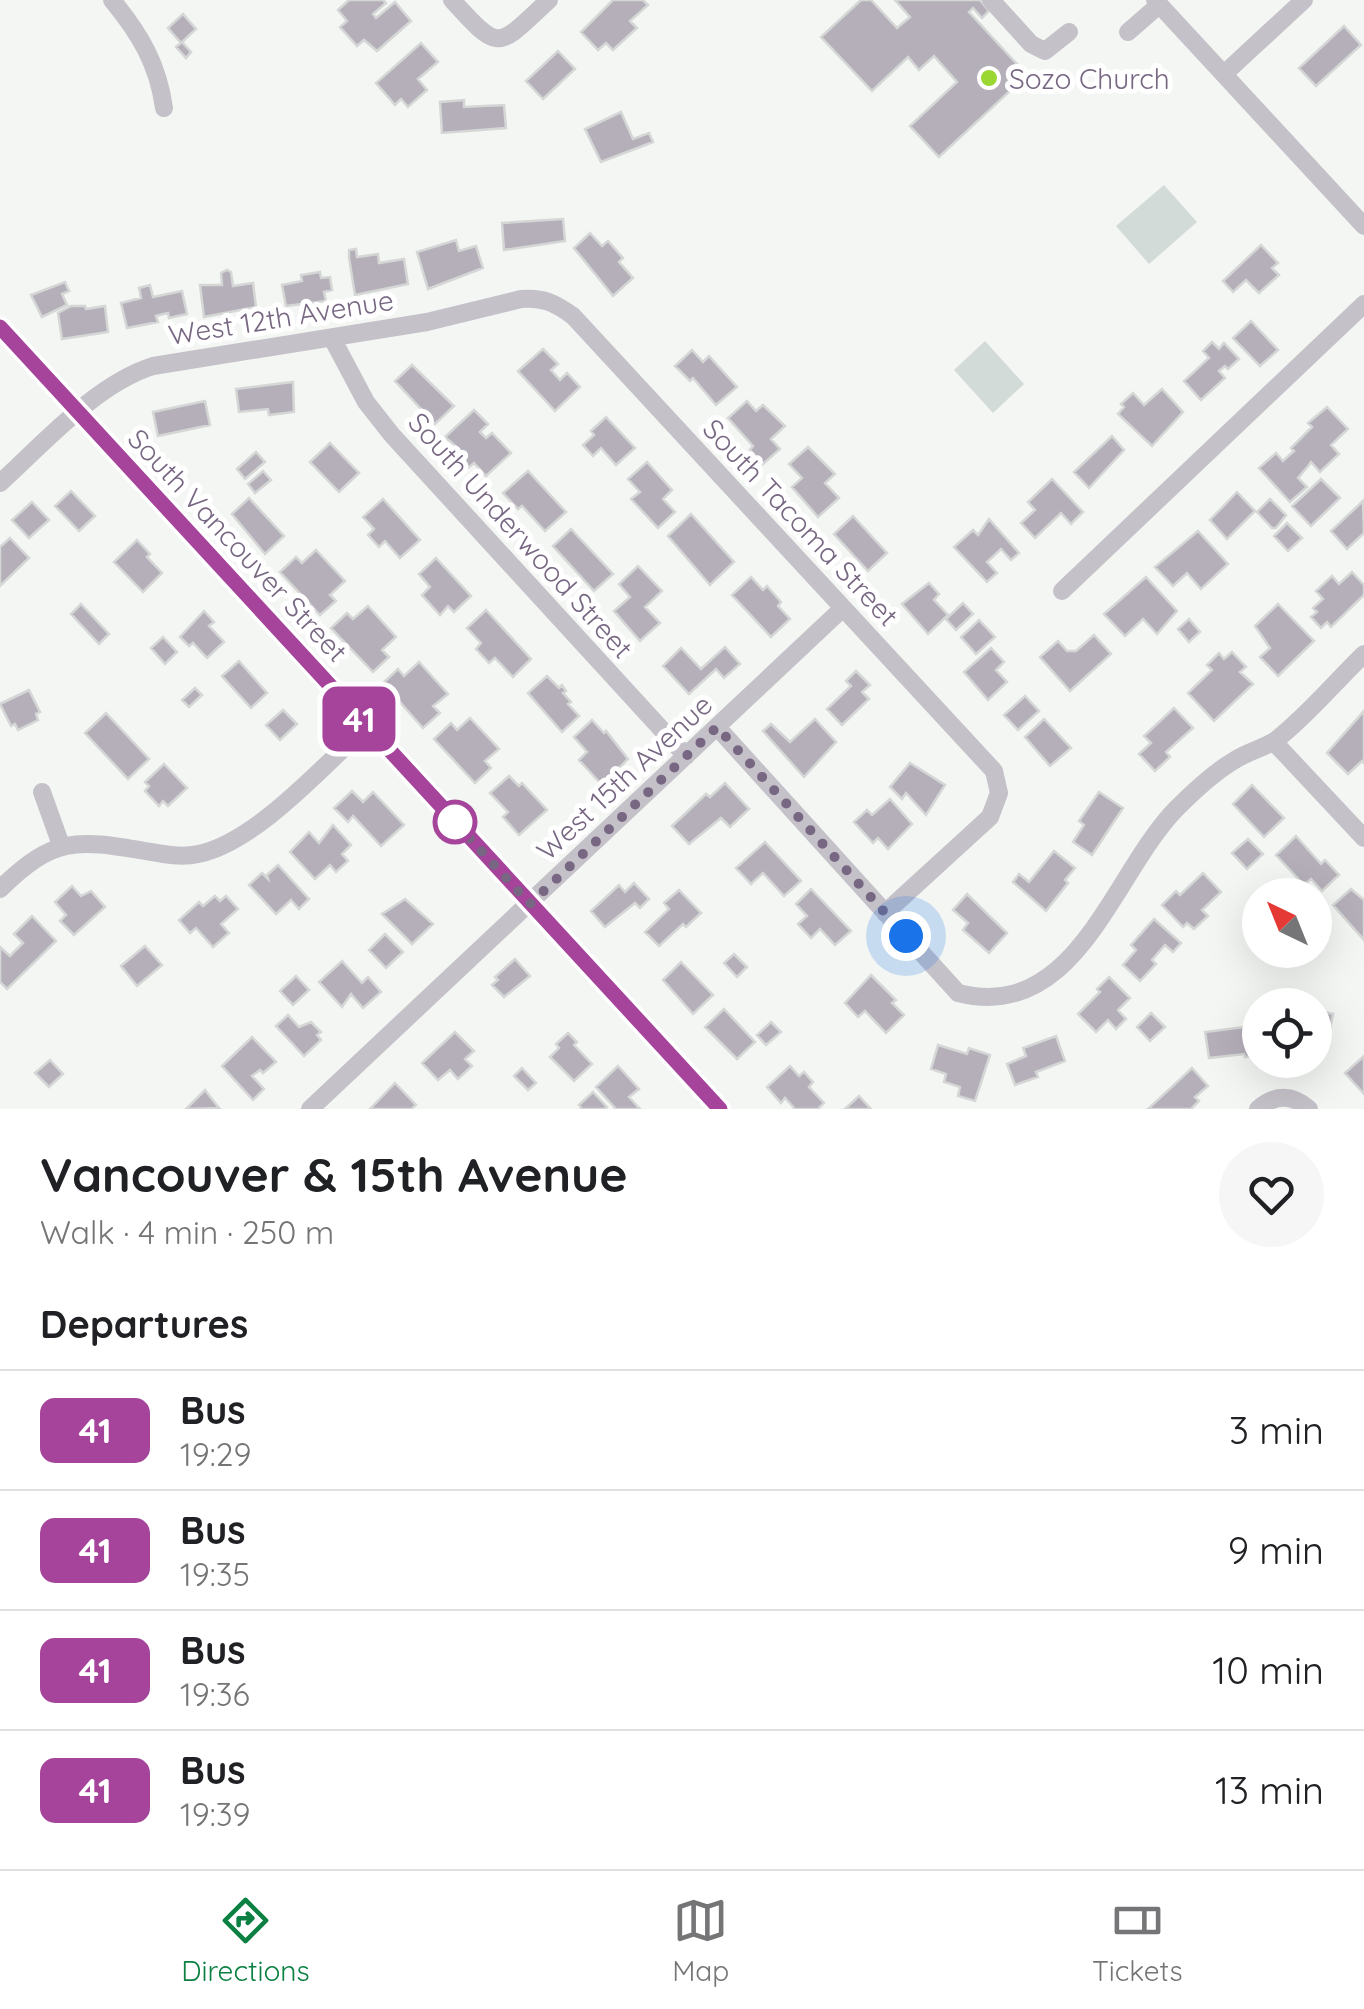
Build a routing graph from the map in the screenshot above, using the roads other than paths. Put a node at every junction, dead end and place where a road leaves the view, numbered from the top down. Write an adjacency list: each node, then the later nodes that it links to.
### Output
1 (112, 0): 10 (street)
2 (452, 0): 3 (street)
3 (549, 0)
4 (991, 0): 7 (street)
5 (1304, 0): 9 (street)
6 (1157, 2): 8 (street); 9 (street)
7 (1069, 32)
8 (1128, 32)
9 (1224, 74): 11 (street)
10 (164, 108)
11 (1364, 226)
12 (548, 300): 15 (street, West 12th Avenue); 19 (street, South Tacoma Street)
13 (1364, 304): 18 (street)
14 (0, 328): 16 (street, South Vancouver Street)
15 (332, 338): 16 (street, West 12th Avenue); 24 (street, South Underwood Street)
16 (78, 412): 17 (street, West 12th Avenue); 21 (street, South Vancouver Street)
17 (0, 483)
18 (1062, 591)
19 (843, 608): 22 (street, West 15th Avenue); 30 (street, South Tacoma Street)
20 (1364, 654): 23 (street)
21 (366, 726): 27 (street); 29 (street, South Vancouver Street)
22 (717, 727): 24 (street, West 15th Avenue); 30 (street)
23 (1274, 742): 26 (street); 30 (street)
24 (686, 756): 29 (street, West 15th Avenue)
25 (42, 792): 27 (street)
26 (1364, 838)
27 (62, 845): 28 (street)
28 (0, 889)
29 (530, 904): 31 (street, West 15th Avenue); 32 (street, South Vancouver Street)
30 (886, 913)
31 (310, 1109)
32 (720, 1109)
33 (1258, 1109): 34 (street)
34 (1309, 1109)

